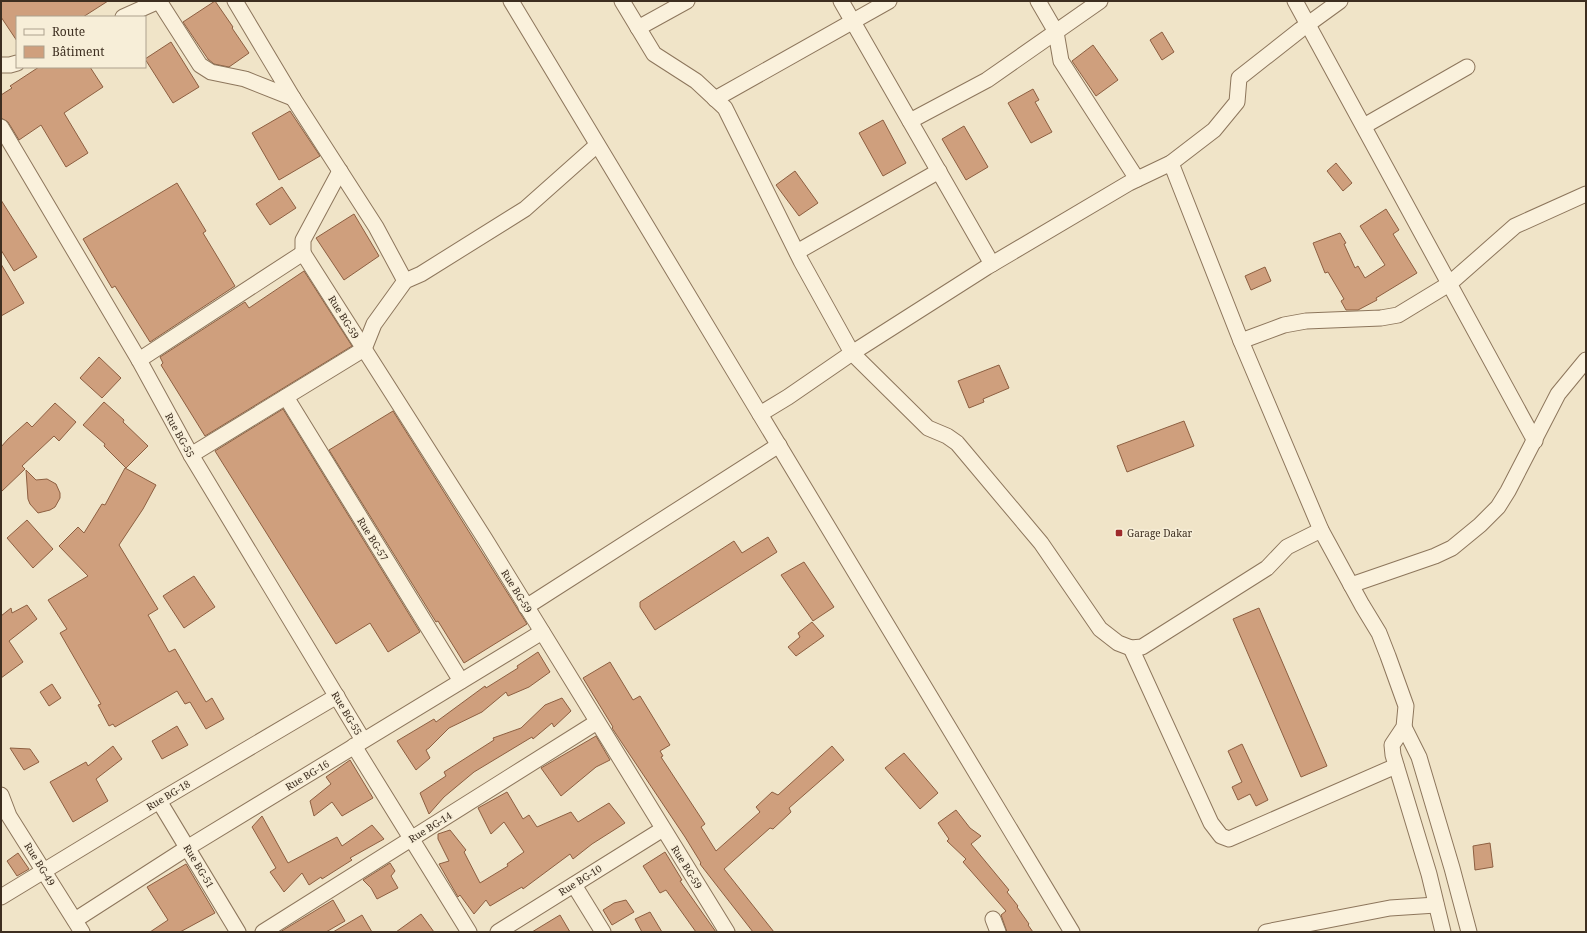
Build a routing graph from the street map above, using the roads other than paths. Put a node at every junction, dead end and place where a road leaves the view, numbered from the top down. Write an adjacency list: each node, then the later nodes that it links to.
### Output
1 (159, 1): 12 (street); 20 (street)
2 (235, 1): 20 (street)
3 (511, 1): 25 (street)
4 (622, 1): 15 (street)
5 (687, 1): 15 (street)
6 (842, 1): 13 (street)
7 (889, 1): 13 (street)
8 (1038, 1): 16 (street)
9 (1100, 1): 16 (street)
10 (1295, 1): 14 (street)
11 (1340, 1): 14 (street)
12 (125, 16)
13 (853, 22): 21 (street); 22 (street)
14 (1308, 24): 23 (street); 26 (street)
15 (638, 28): 21 (street)
16 (1056, 32): 22 (street); 29 (street)
17 (9, 64): 19 (street)
18 (1467, 67): 23 (street)
19 (1, 78)
20 (294, 98): 28 (street)
21 (715, 99): 31 (street)
22 (910, 121): 27 (street)
23 (1364, 126): 35 (street)
24 (1, 127): 39 (street, Rue BG-55)
25 (598, 145): 34 (street); 42 (street)
26 (1171, 163): 29 (street); 36 (street)
27 (939, 170): 31 (street); 33 (street)
28 (340, 171): 32 (street); 34 (street)
29 (1137, 179): 33 (street)
30 (1586, 194): 35 (street)
31 (798, 252): 38 (street)
32 (303, 253): 37 (street, Rue BG-59); 39 (street)
33 (992, 264): 38 (street)
34 (405, 281): 37 (street)
35 (1449, 284): 36 (street); 43 (street)
36 (1241, 341): 46 (street)
37 (364, 349): 41 (street); 48 (street, Rue BG-59)
38 (852, 353): 42 (street); 50 (street)
39 (139, 360): 45 (street, Rue BG-55)
40 (1586, 360): 43 (street)
41 (286, 397): 45 (street); 51 (street, Rue BG-57)
42 (760, 414): 44 (street)
43 (1535, 441): 47 (street)
44 (779, 445): 48 (street); 74 (street)
45 (191, 455): 52 (street, Rue BG-55)
46 (1321, 530): 47 (street); 50 (street)
47 (1351, 585): 54 (street)
48 (526, 607): 49 (street, Rue BG-59)
49 (542, 632): 51 (street, Rue BG-16); 53 (street, Rue BG-59)
50 (1131, 648): 56 (street)
51 (461, 681): 55 (street, Rue BG-16)
52 (337, 696): 55 (street, Rue BG-55); 58 (street, Rue BG-18)
53 (598, 722): 60 (street, Rue BG-59); 61 (street, Rue BG-14)
54 (1404, 727): 56 (street); 77 (street)
55 (359, 743): 61 (street, Rue BG-55); 62 (street, Rue BG-16)
56 (1396, 766): 66 (street)
57 (1, 795): 59 (street, Rue BG-49)
58 (159, 801): 62 (street, Rue BG-51); 63 (street, Rue BG-18)
59 (5, 818): 63 (street, Rue BG-49)
60 (663, 829): 64 (street, Rue BG-10); 73 (street, Rue BG-59)
61 (411, 839): 69 (street, Rue BG-14); 70 (street, Rue BG-55)
62 (187, 848): 67 (street, Rue BG-16); 68 (street, Rue BG-51)
63 (45, 871): 65 (street, Rue BG-18); 67 (street, Rue BG-49)
64 (574, 885): 71 (street, Rue BG-10); 72 (street)
65 (1, 897)
66 (1436, 905): 75 (street); 76 (street)
67 (78, 926)
68 (238, 932)
69 (262, 932)
70 (468, 932)
71 (498, 932)
72 (603, 932)
73 (727, 932)
74 (1072, 932)
75 (1266, 932)
76 (1443, 932)
77 (1469, 932)

